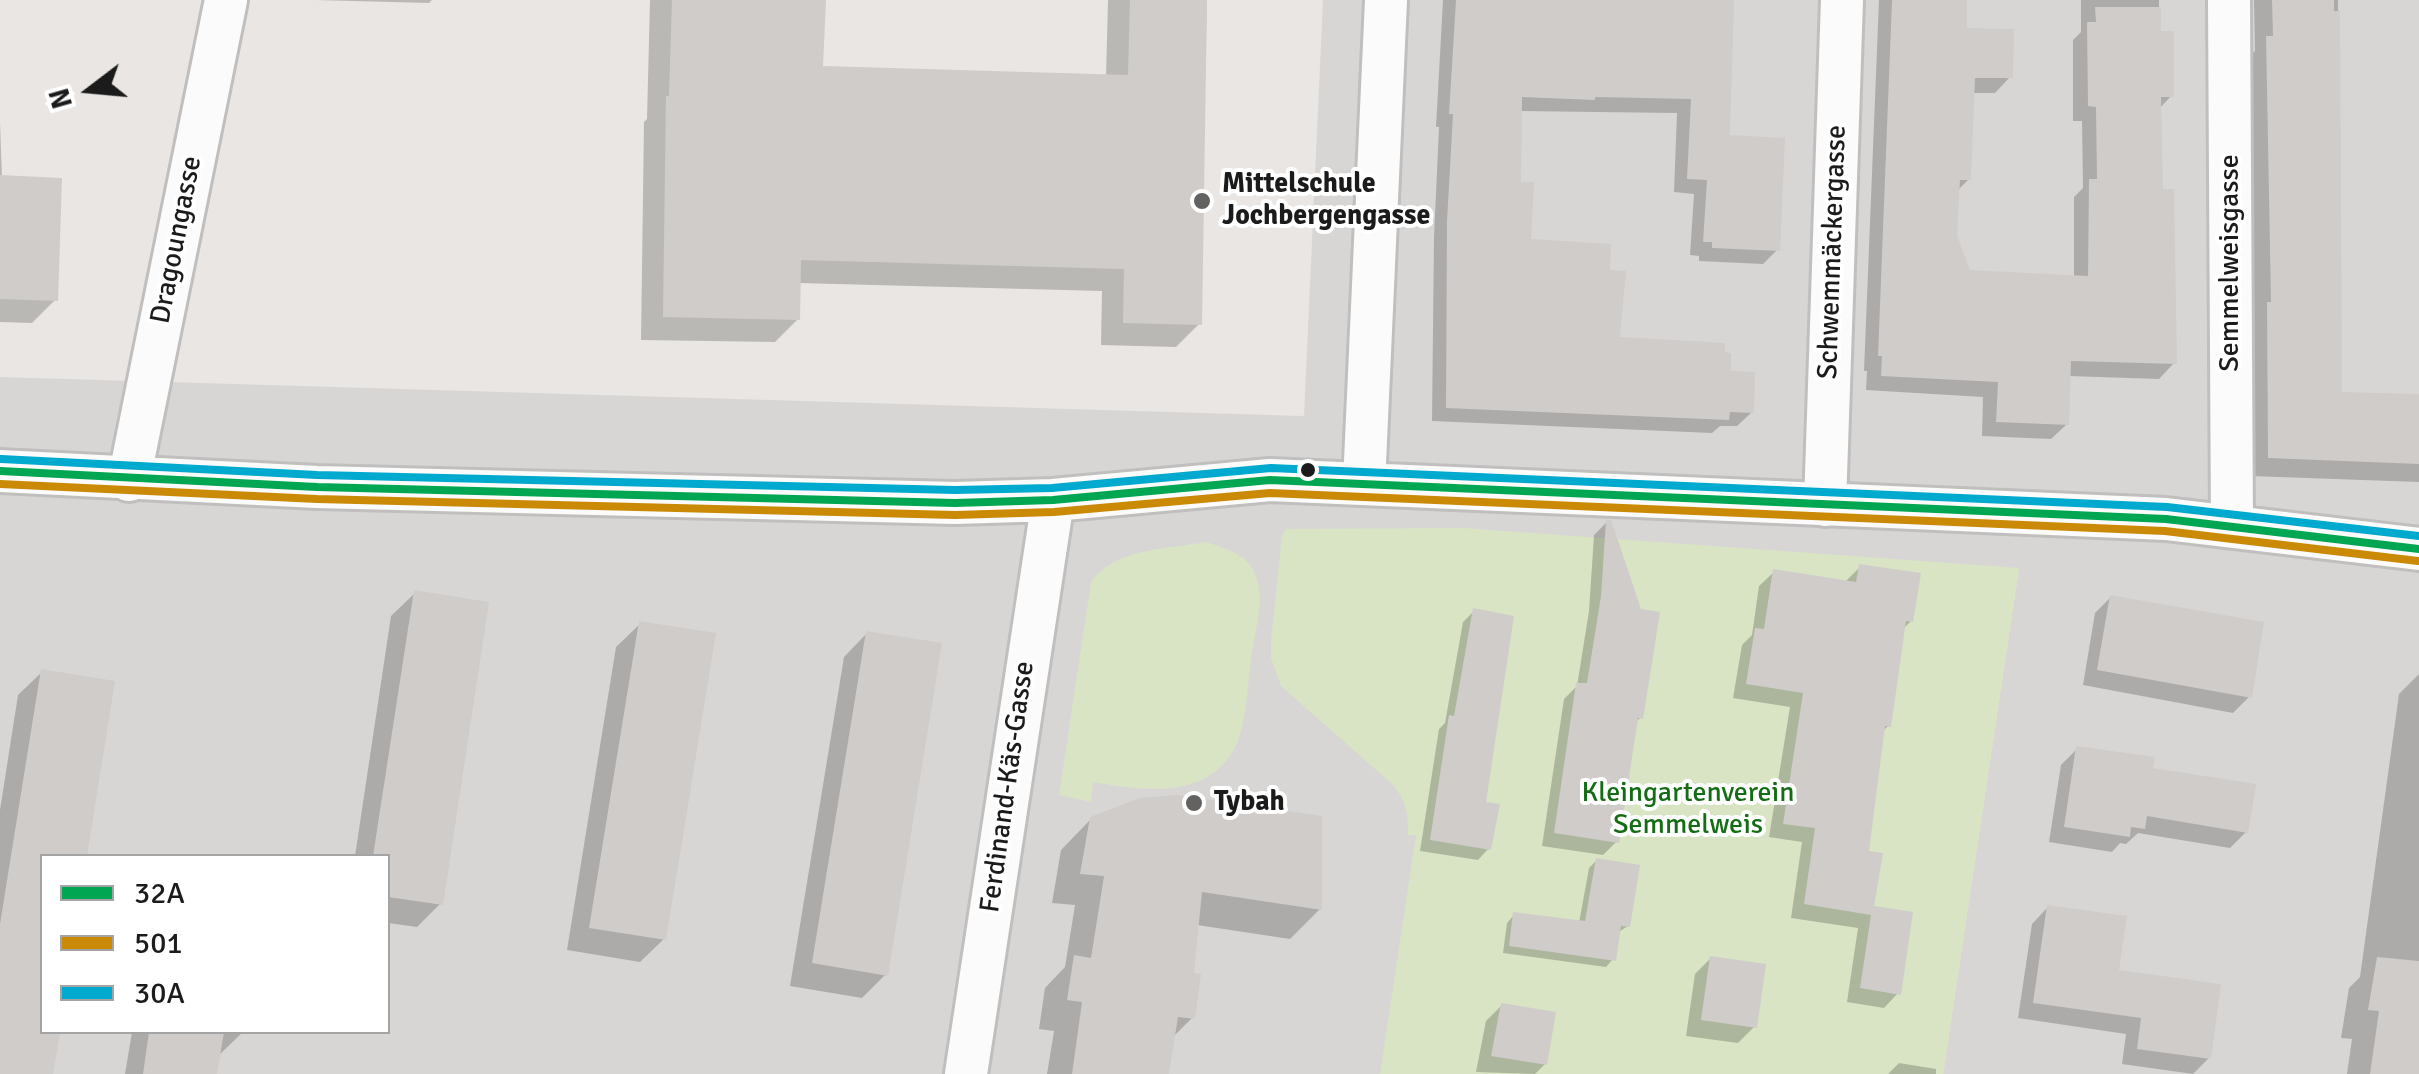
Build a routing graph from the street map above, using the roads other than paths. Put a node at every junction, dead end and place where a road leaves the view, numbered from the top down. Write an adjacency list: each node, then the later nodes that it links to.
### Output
1 (226, 0): 6 (street, Dragoungasse)
2 (1386, 0): 7 (street)
3 (1842, 0): 9 (street, Schwemmäckergasse)
4 (2230, 0): 10 (street, Semmelweisgasse)
5 (0, 471): 6 (street)
6 (128, 480): 8 (street)
7 (1364, 484): 8 (street); 9 (street)
8 (1053, 500): 12 (street, Ferdinand-Käs-Gasse)
9 (1825, 505): 10 (street)
10 (2232, 525): 11 (street)
11 (2419, 549)
12 (966, 1074)

